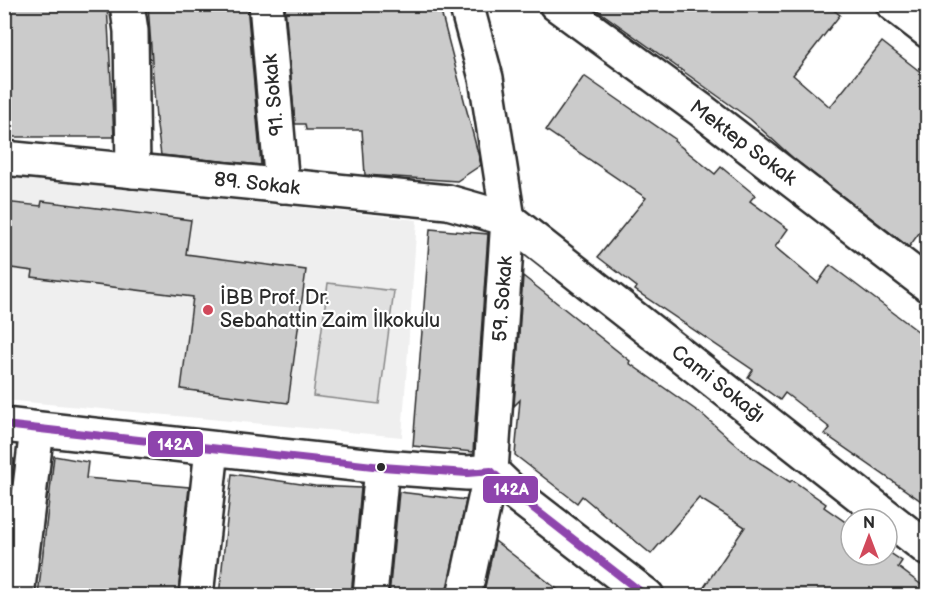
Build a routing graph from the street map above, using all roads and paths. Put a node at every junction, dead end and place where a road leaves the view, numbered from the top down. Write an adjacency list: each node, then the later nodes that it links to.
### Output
1 (127, 4): 8 (street)
2 (266, 4): 9 (street, 91. Sokak)
3 (466, 4): 10 (street, 59. Sokak)
4 (556, 4): 11 (street, Mektep Sokak)
5 (893, 4): 6 (street)
6 (927, 30)
7 (4, 158): 8 (street, 89. Sokak)
8 (133, 171): 9 (street, 89. Sokak)
9 (282, 186): 10 (street, 89. Sokak)
10 (508, 219): 16 (street, 59. Sokak); 17 (street, Cami Sokağı)
11 (927, 285)
12 (4, 425): 13 (street)
13 (37, 429): 14 (street); 18 (street)
14 (212, 449): 15 (street); 19 (street)
15 (382, 467): 16 (street); 20 (street)
16 (491, 471): 21 (street, 59. Sokak); 22 (street)
17 (927, 549)
18 (17, 596)
19 (196, 596)
20 (370, 596)
21 (464, 596)
22 (647, 596)

